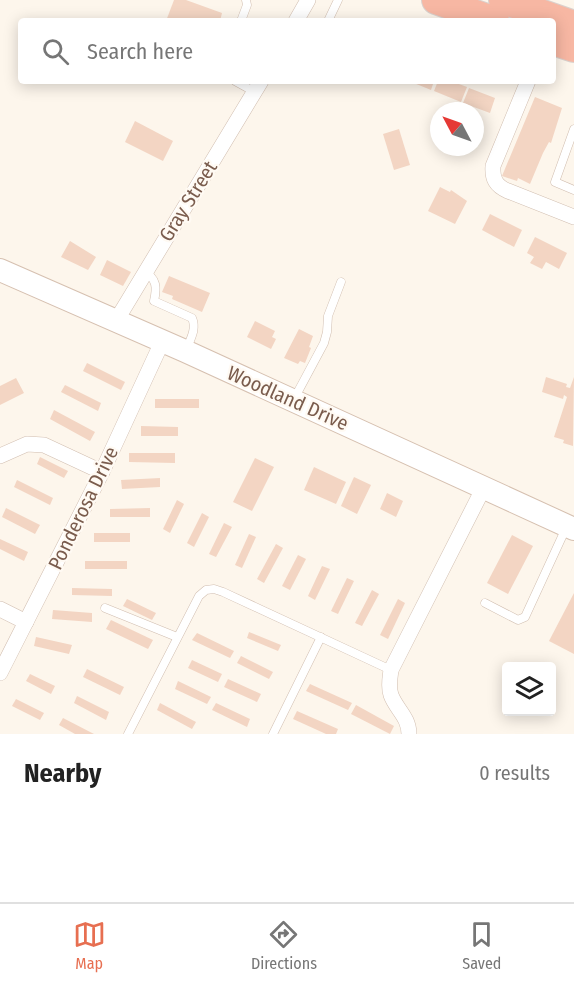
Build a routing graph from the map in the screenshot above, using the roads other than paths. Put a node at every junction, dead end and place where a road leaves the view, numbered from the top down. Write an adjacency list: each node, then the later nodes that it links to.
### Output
1 (246, 0): 8 (lane)
2 (308, 0): 9 (street)
3 (338, 0): 10 (lane)
4 (436, 0): 11 (highway)
5 (503, 0): 12 (highway)
6 (545, 1): 7 (highway)
7 (574, 12)
8 (242, 18)
9 (298, 18)
10 (329, 18)
11 (487, 18)
12 (554, 18)
13 (556, 19): 14 (highway)
14 (574, 25)
15 (556, 42): 16 (highway)
16 (574, 48)
17 (527, 84): 21 (street)
18 (258, 87): 23 (street, Gray Street)
19 (574, 129): 20 (lane)
20 (574, 190)
21 (574, 217)
22 (0, 270): 25 (street, Woodland Drive)
23 (144, 272): 25 (street, Gray Street); 27 (lane)
24 (341, 282): 28 (lane)
25 (116, 321): 26 (street, Woodland Drive)
26 (162, 342): 27 (street, Woodland Drive); 30 (street, Ponderosa Drive)
27 (185, 351): 28 (street, Woodland Drive)
28 (293, 400): 31 (street, Woodland Drive)
29 (0, 456): 30 (street)
30 (102, 472): 36 (street, Ponderosa Drive)
31 (484, 487): 32 (street, Woodland Drive); 39 (street)
32 (571, 527): 33 (lane)
33 (485, 603)
34 (105, 608): 37 (lane)
35 (0, 609): 36 (street)
36 (26, 622): 40 (street, Ponderosa Drive)
37 (177, 637): 38 (lane); 41 (lane)
38 (321, 638): 39 (lane); 42 (lane)
39 (391, 670): 43 (street)
40 (0, 673)
41 (128, 734)
42 (273, 734)
43 (409, 734)

